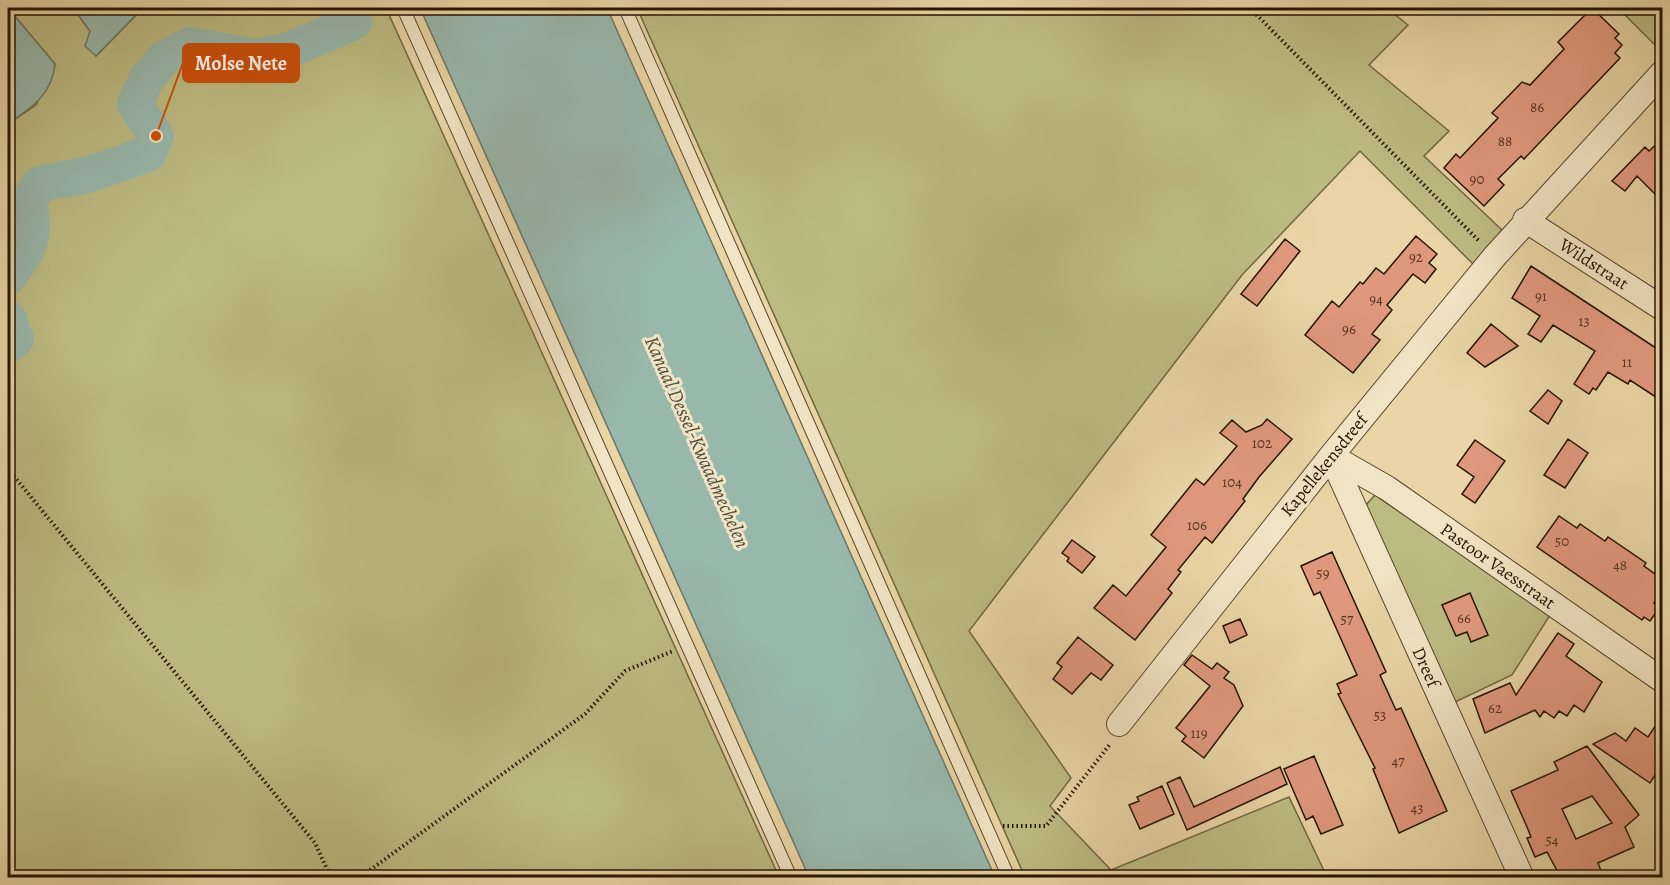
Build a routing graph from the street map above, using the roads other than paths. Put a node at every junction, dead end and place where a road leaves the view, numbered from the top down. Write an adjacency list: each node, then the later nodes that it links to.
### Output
1 (403, 8): 9 (lane)
2 (625, 8): 10 (lane)
3 (1662, 73): 4 (street, Kapellekensdreef)
4 (1525, 220): 5 (street, Wildstraat); 6 (street, Kapellekensdreef)
5 (1662, 308)
6 (1331, 456): 7 (street, Pastoor Vaesstraat); 8 (street, Kapellekensdreef); 11 (street, Dreef)
7 (1662, 680)
8 (1119, 724)
9 (791, 878)
10 (1009, 878)
11 (1521, 878)

